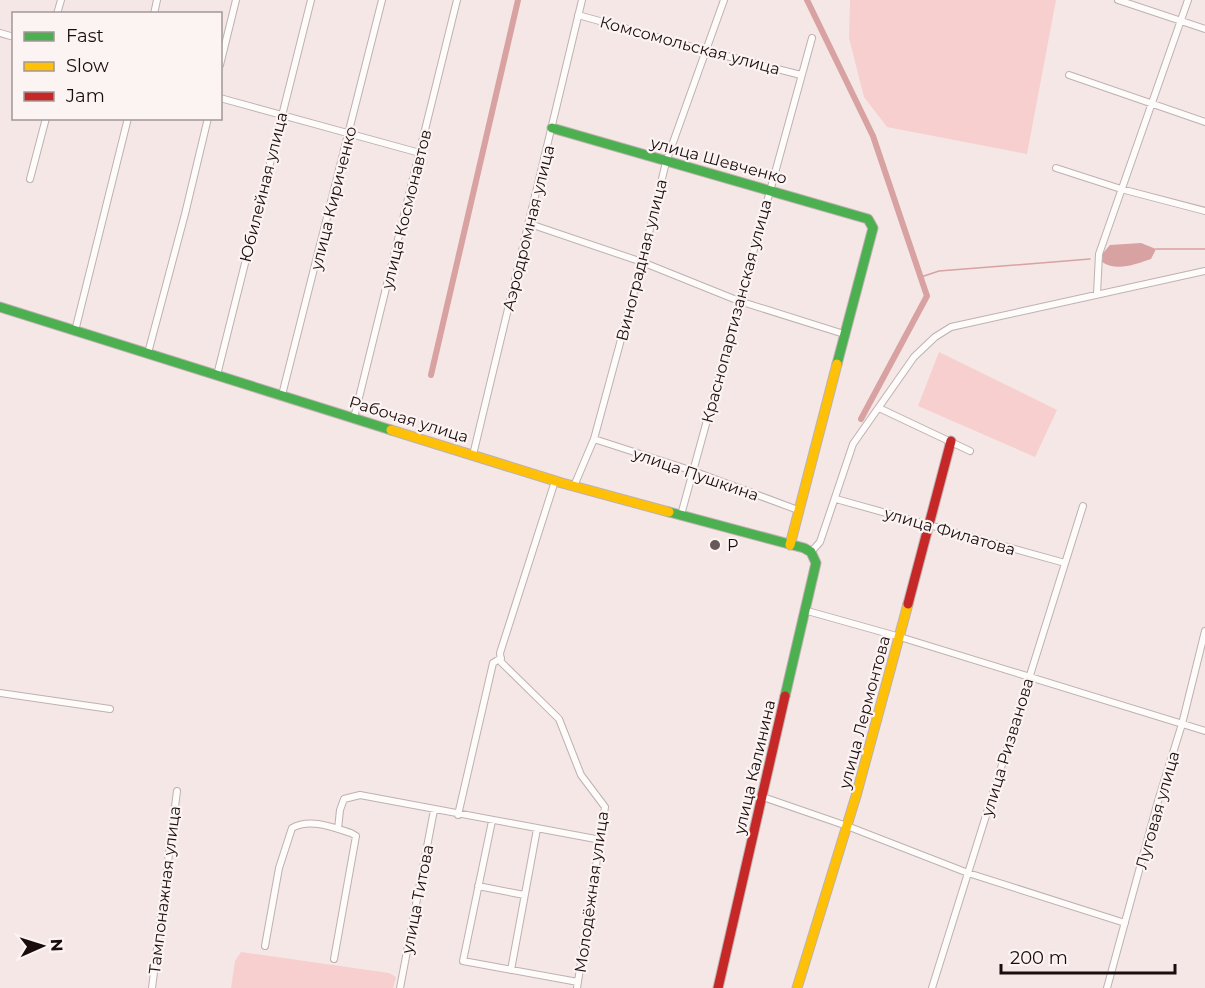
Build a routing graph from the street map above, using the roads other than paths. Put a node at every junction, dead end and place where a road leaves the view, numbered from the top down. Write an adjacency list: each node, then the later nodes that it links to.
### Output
1 (236, 0): 14 (street)
2 (311, 0): 19 (street, Юбилейная улица)
3 (382, 0): 25 (street, улица Кириченко)
4 (457, 0): 26 (street, улица Космонавтов)
5 (582, 0): 9 (street, Аэродромная улица)
6 (724, 0): 13 (street, Виноградная улица)
7 (1118, 0): 10 (street)
8 (1188, 0): 10 (street)
9 (578, 15): 13 (street, Комсомольская улица); 24 (street, Аэродромная улица)
10 (1180, 21): 11 (street); 18 (street)
11 (1205, 29)
12 (812, 38): 15 (street, Краснопартизанская улица)
13 (706, 51): 15 (street, Комсомольская улица); 27 (street, Виноградная улица)
14 (222, 57)
15 (801, 75): 30 (street, Краснопартизанская улица)
16 (1069, 75): 18 (street)
17 (222, 99): 19 (street)
18 (1153, 105): 23 (street); 31 (street)
19 (281, 114): 25 (street); 42 (street, Юбилейная улица)
20 (45, 120): 29 (street)
21 (128, 120): 39 (street)
22 (208, 120): 41 (street)
23 (1205, 122)
24 (552, 129): 27 (street, улица Шевченко); 33 (street, Аэродромная улица)
25 (349, 133): 26 (street); 43 (street, улица Кириченко)
26 (420, 153): 45 (street, улица Космонавтов)
27 (666, 162): 30 (street, улица Шевченко); 34 (street, Виноградная улица)
28 (1056, 168): 31 (street)
29 (30, 179)
30 (769, 189): 37 (street, Краснопартизанская улица); 40 (street, улица Шевченко)
31 (1121, 189): 32 (street); 36 (street)
32 (1205, 211)
33 (530, 224): 34 (street); 49 (street, Аэродромная улица)
34 (642, 262): 37 (street); 46 (street, Виноградная улица)
35 (1205, 271): 36 (street)
36 (1097, 294): 44 (street)
37 (739, 301): 40 (street); 50 (street, Краснопартизанская улица)
38 (0, 307): 39 (street, Рабочая улица)
39 (75, 330): 41 (street, Рабочая улица)
40 (844, 334): 55 (street)
41 (148, 353): 42 (street, Рабочая улица)
42 (217, 375): 43 (street, Рабочая улица)
43 (282, 395): 45 (street, Рабочая улица)
44 (879, 408): 47 (street); 53 (street)
45 (354, 418): 49 (street, Рабочая улица)
46 (594, 439): 50 (street, улица Пушкина); 52 (street, Виноградная улица)
47 (951, 441): 48 (street); 57 (street, улица Лермонтова)
48 (970, 451)
49 (473, 455): 51 (street, Рабочая улица)
50 (693, 471): 55 (street, улица Пушкина); 56 (street, Краснопартизанская улица)
51 (555, 481): 52 (street, Рабочая улица); 64 (street)
52 (574, 486): 56 (street, Рабочая улица)
53 (836, 500): 57 (street, улица Филатова); 59 (street)
54 (1083, 506): 60 (street, улица Ризванова)
55 (798, 510): 58 (street)
56 (681, 515): 58 (street, Рабочая улица)
57 (929, 525): 60 (street, улица Филатова); 63 (street, улица Лермонтова)
58 (790, 545): 59 (street, Рабочая улица)
59 (811, 552): 61 (street, улица Калинина)
60 (1065, 563): 65 (street, улица Ризванова)
61 (804, 610): 63 (street); 71 (street, улица Калинина)
62 (1205, 632): 68 (street, Луговая улица)
63 (900, 637): 65 (street); 75 (street, улица Лермонтова)
64 (500, 655): 73 (street); 78 (street, Молодёжная улица)
65 (1029, 678): 68 (street); 79 (street, улица Ризванова)
66 (0, 693): 67 (street)
67 (110, 709)
68 (1182, 724): 69 (street); 82 (street, Луговая улица)
69 (1205, 731)
70 (177, 791): 87 (street, Тампонажная улица)
71 (762, 797): 75 (street); 89 (street, улица Калинина)
72 (434, 810): 73 (street); 76 (street); 88 (street, улица Титова)
73 (458, 814): 74 (street)
74 (492, 821): 77 (street); 80 (street)
75 (847, 826): 79 (street); 90 (street, улица Лермонтова)
76 (338, 829): 83 (street); 84 (street)
77 (537, 830): 78 (street); 81 (street)
78 (601, 840): 86 (street, Молодёжная улица)
79 (968, 873): 82 (street); 91 (street, улица Ризванова)
80 (478, 885): 81 (street); 85 (street)
81 (524, 895): 85 (street)
82 (1125, 923): 92 (street, Луговая улица)
83 (265, 946)
84 (334, 959)
85 (511, 970): 86 (street)
86 (577, 985)
87 (152, 988)
88 (400, 988)
89 (718, 988)
90 (797, 988)
91 (932, 988)
92 (1107, 988)

